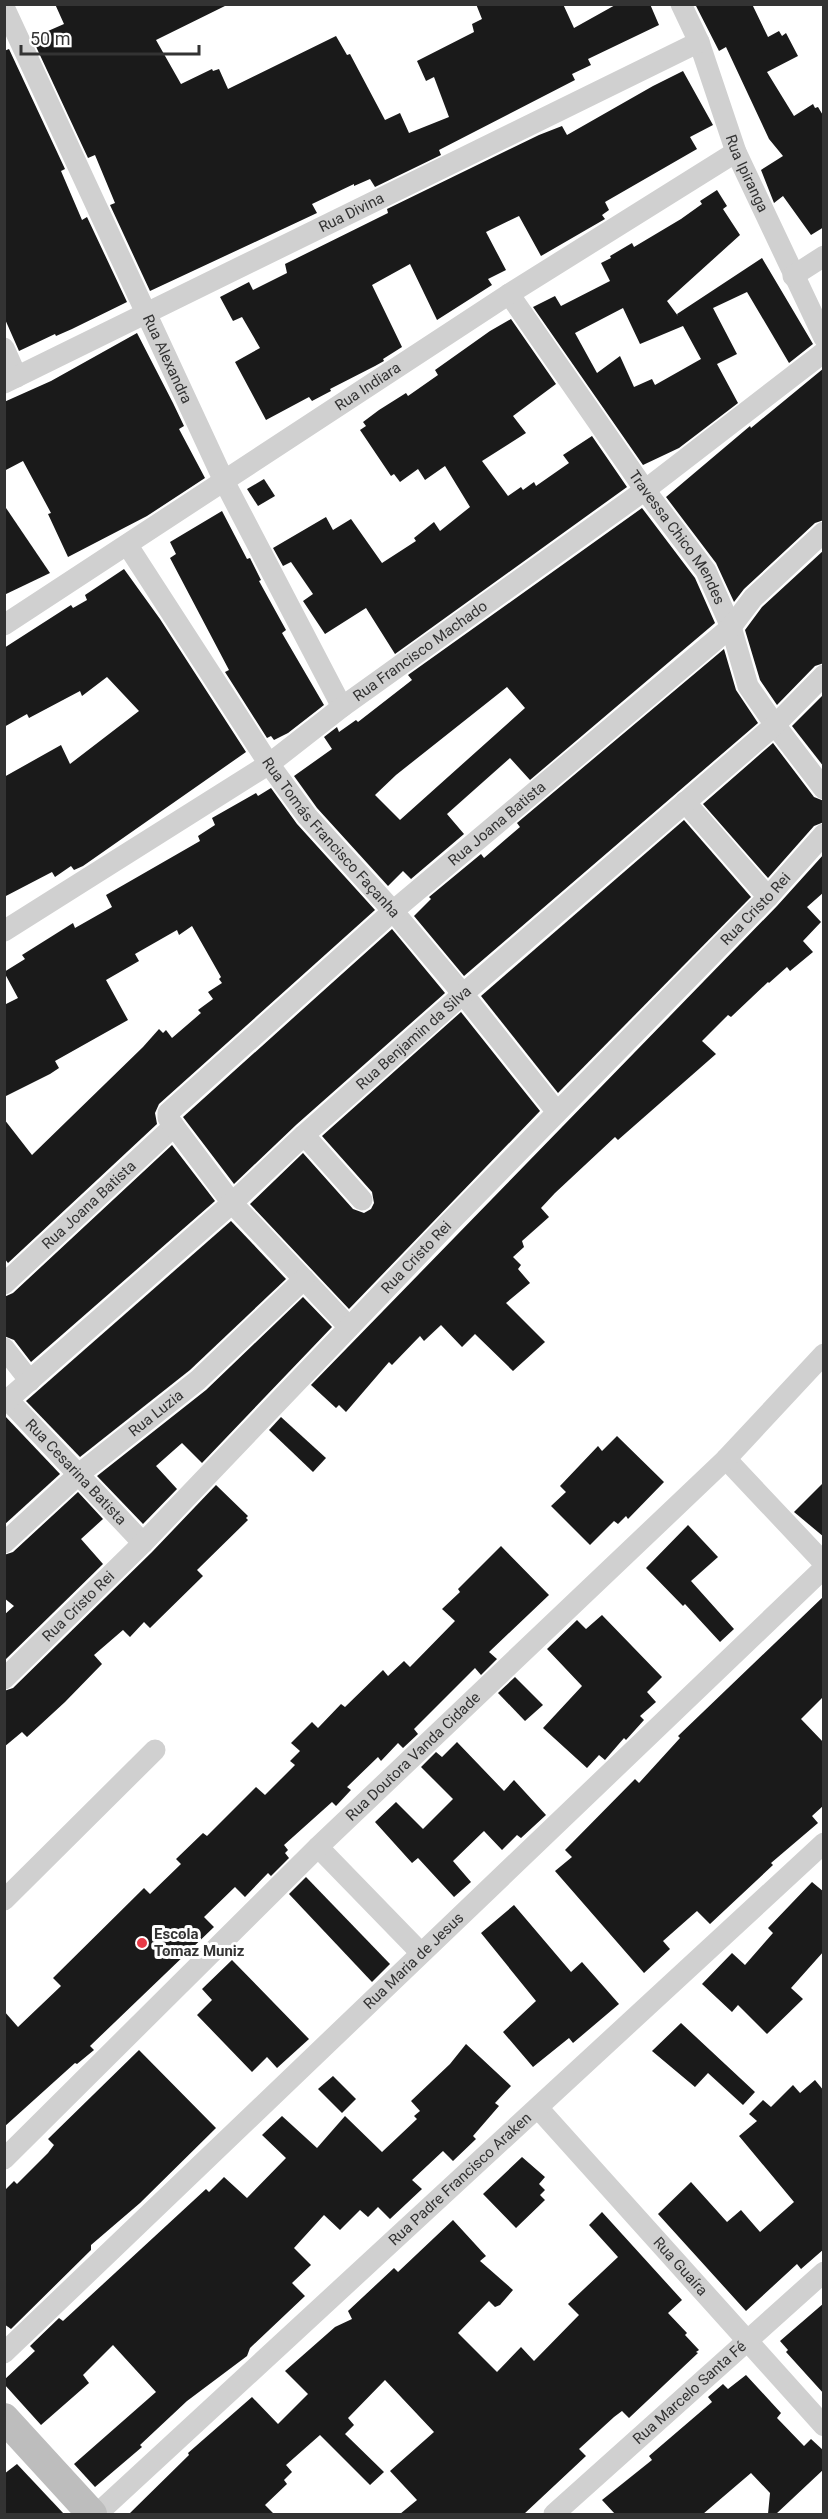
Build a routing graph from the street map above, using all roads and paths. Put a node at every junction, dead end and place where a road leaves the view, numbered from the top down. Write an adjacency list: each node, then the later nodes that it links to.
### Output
1 (681, 4): 3 (street, Rua Ipiranga)
2 (9, 9): 8 (street, Rua Alexandra)
3 (699, 42): 4 (street, Rua Ipiranga); 8 (street, Rua Divina)
4 (736, 152): 6 (street, Rua Ipiranga); 7 (street, Rua Indiara)
5 (824, 256): 6 (street)
6 (793, 276): 9 (street, Rua Ipiranga)
7 (508, 294): 13 (street, Rua Indiara); 14 (street, Travessa Chico Mendes)
8 (146, 315): 12 (street, Rua Divina); 13 (street, Rua Alexandra)
9 (824, 338)
10 (4, 348): 12 (street)
11 (824, 352): 14 (street, Rua Francisco Machado)
12 (11, 380)
13 (224, 481): 16 (street, Rua Indiara); 20 (street, Rua Alexandra)
14 (645, 490): 18 (street, Travessa Chico Mendes); 20 (street, Rua Francisco Machado)
15 (824, 532): 18 (street, Rua Joana Batista)
16 (128, 546): 17 (street, Rua Indiara); 22 (street, Rua Tomás Francisco Façanha)
17 (4, 625)
18 (731, 627): 21 (street, Travessa Chico Mendes); 27 (street, Rua Joana Batista)
19 (824, 675): 21 (street, Rua Benjamin da Silva)
20 (342, 707): 22 (street, Rua Francisco Machado)
21 (775, 725): 23 (street, Travessa Chico Mendes); 24 (street, Rua Benjamin da Silva)
22 (269, 764): 27 (street, Rua Tomás Francisco Façanha); 28 (street, Rua Francisco Machado)
23 (824, 789)
24 (685, 802): 26 (street); 29 (street, Rua Benjamin da Silva)
25 (824, 834): 26 (street, Rua Cristo Rei)
26 (768, 897): 30 (street, Rua Cristo Rei)
27 (393, 911): 29 (street, Rua Tomás Francisco Façanha); 31 (street, Rua Joana Batista)
28 (4, 931)
29 (464, 994): 30 (street, Rua Tomás Francisco Façanha); 32 (street, Rua Benjamin da Silva)
30 (557, 1112): 37 (street, Rua Cristo Rei)
31 (171, 1119): 34 (street); 36 (street, Rua Joana Batista)
32 (304, 1135): 33 (street); 34 (street, Rua Benjamin da Silva)
33 (362, 1200)
34 (232, 1203): 35 (street); 40 (street, Rua Benjamin da Silva)
35 (304, 1279): 37 (street); 43 (street, Rua Luzia)
36 (4, 1284)
37 (349, 1327): 45 (street, Rua Cristo Rei)
38 (4, 1348): 40 (street)
39 (824, 1354): 42 (street, Rua Doutora Vanda Cidade)
40 (30, 1381): 41 (street, Rua Benjamin da Silva)
41 (6, 1402): 43 (street, Rua Cesarina Batista)
42 (726, 1459): 46 (street); 51 (street, Rua Doutora Vanda Cidade)
43 (79, 1474): 44 (street, Rua Luzia); 45 (street, Rua Cesarina Batista)
44 (4, 1543)
45 (143, 1543): 48 (street, Rua Cristo Rei)
46 (824, 1563)
47 (824, 1568): 53 (street, Rua Maria de Jesus)
48 (4, 1679)
49 (155, 1750): 52 (street)
50 (824, 1843): 54 (street, Rua Padre Francisco Araken)
51 (318, 1847): 53 (street); 55 (street, Rua Doutora Vanda Cidade)
52 (4, 1900)
53 (422, 1953): 58 (street, Rua Maria de Jesus)
54 (538, 2108): 57 (street, Rua Guaíra); 62 (street, Rua Padre Francisco Araken)
55 (4, 2159)
56 (824, 2272): 57 (street, Rua Marcelo Santa Fé)
57 (747, 2341): 60 (street, Rua Guaíra); 63 (street, Rua Marcelo Santa Fé)
58 (4, 2353)
59 (4, 2418): 61 (street)
60 (824, 2426)
61 (92, 2514)
62 (97, 2514)
63 (554, 2514)

